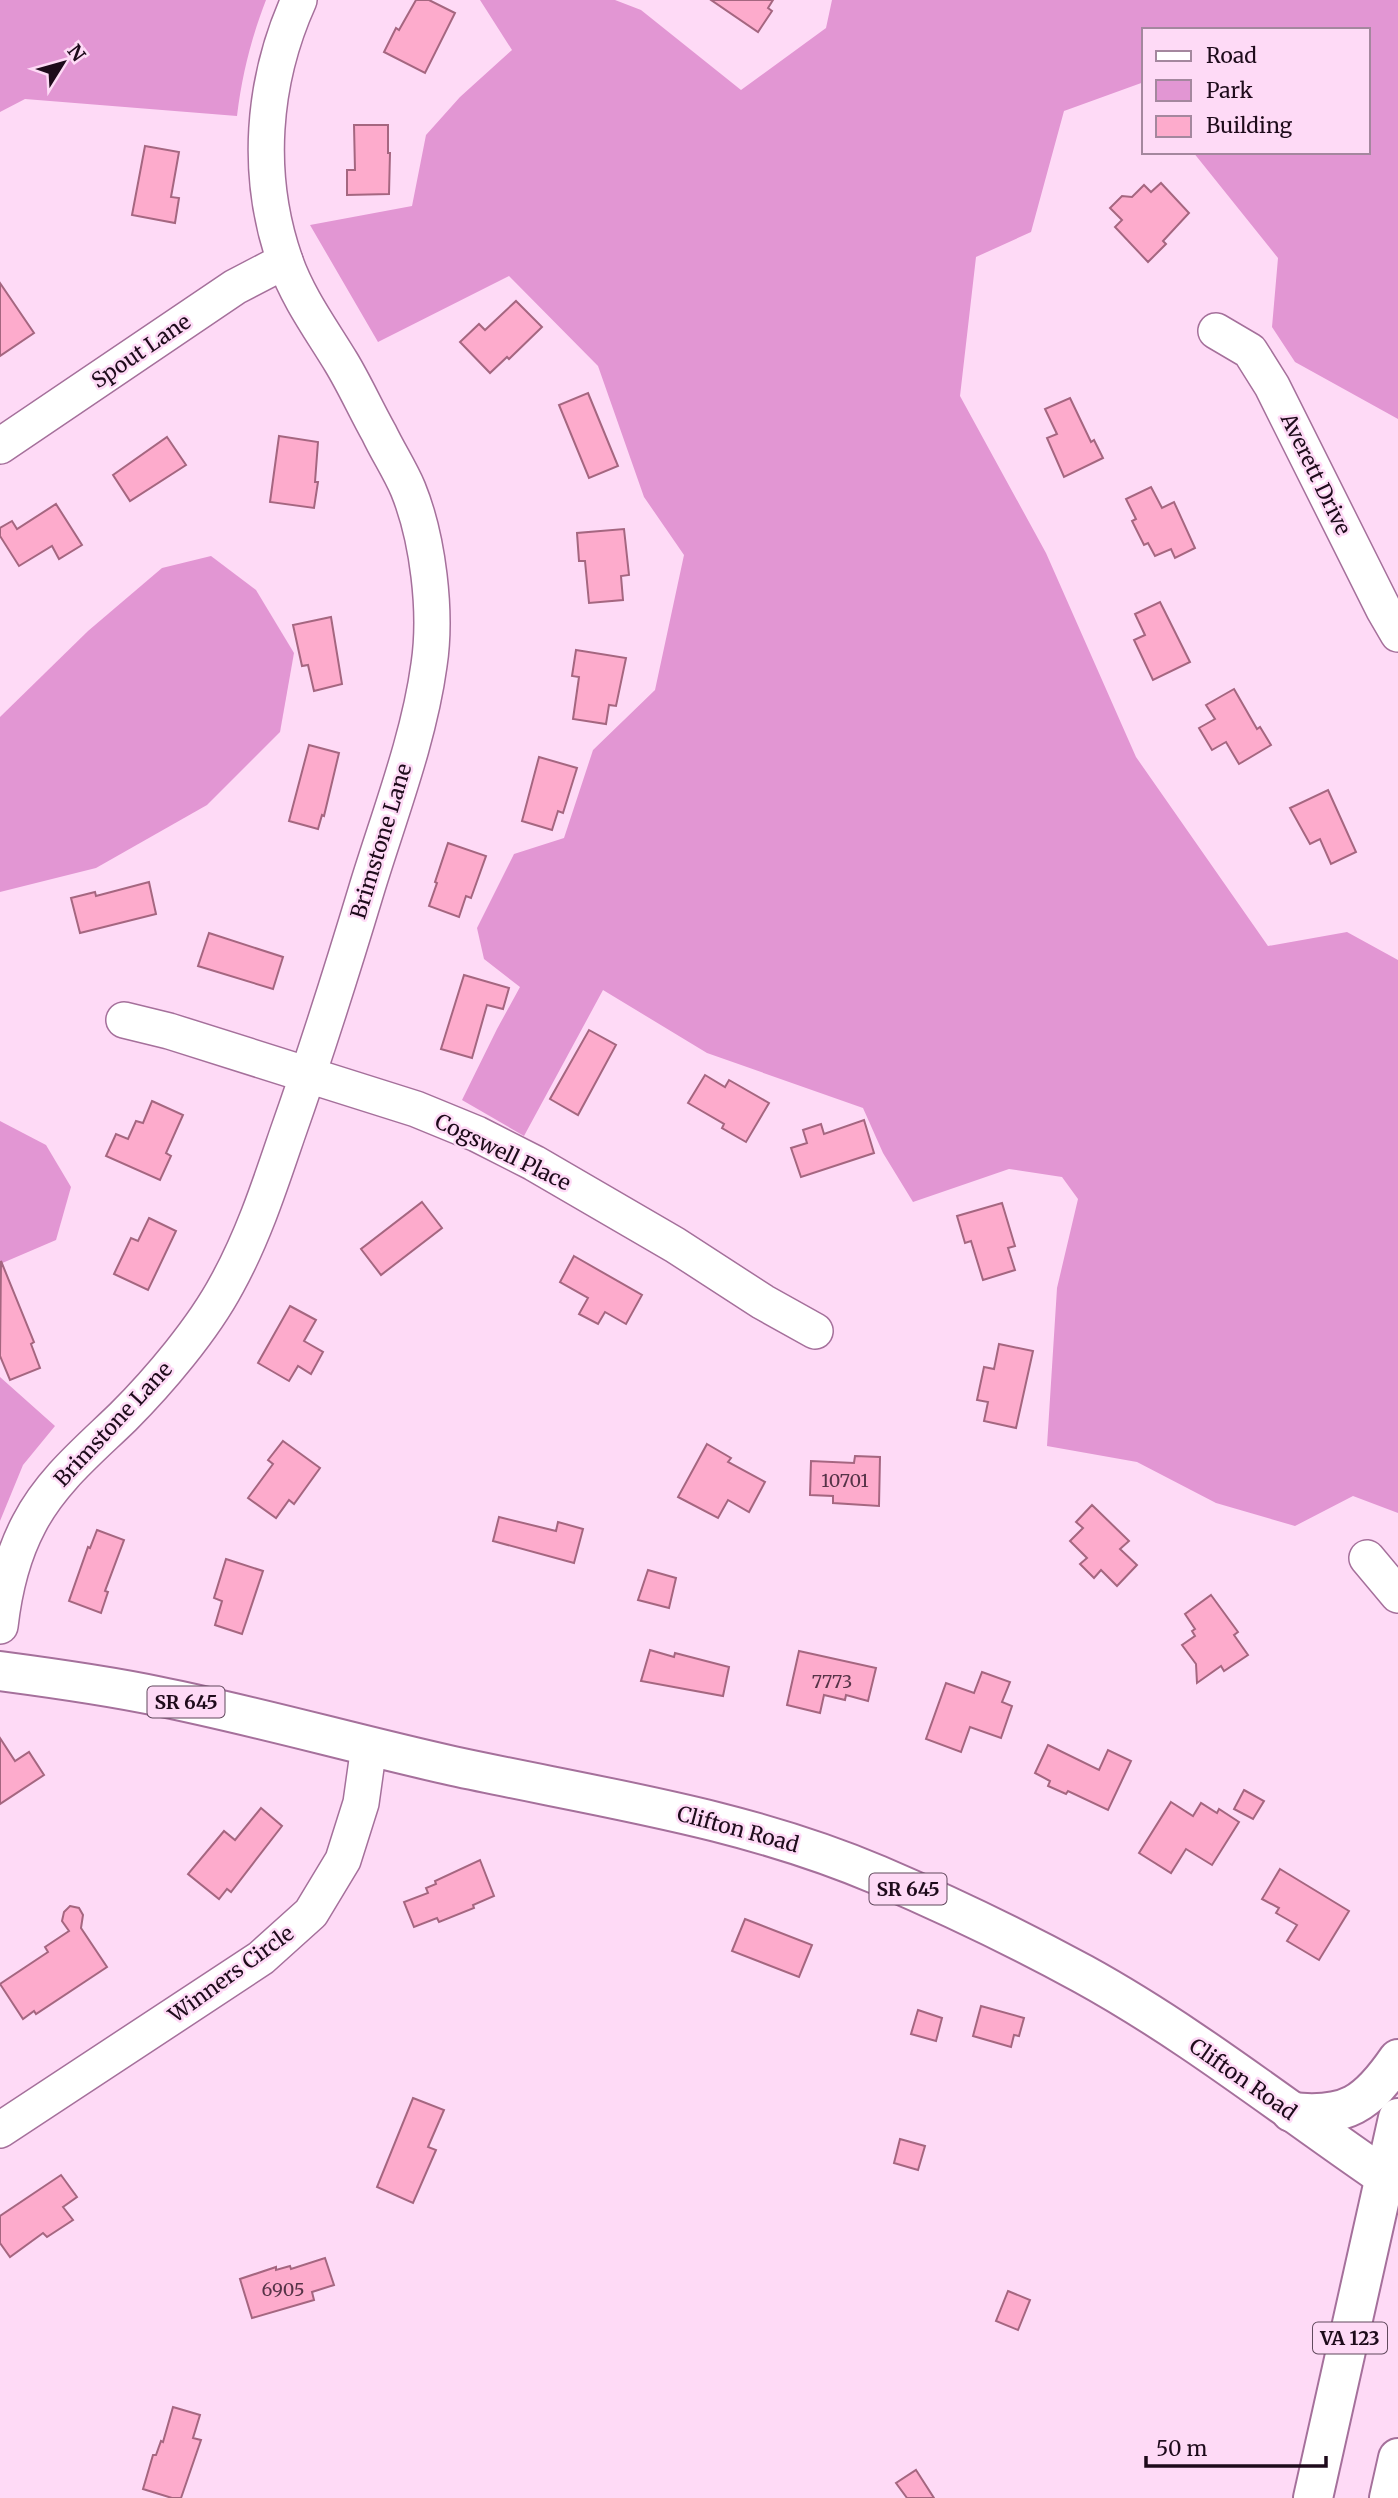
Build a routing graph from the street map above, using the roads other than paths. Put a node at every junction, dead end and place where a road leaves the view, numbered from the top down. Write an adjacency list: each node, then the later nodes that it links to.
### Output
1 (299, 0): 2 (street, Brimstone Lane)
2 (285, 261): 4 (street, Spout Lane); 7 (street, Brimstone Lane)
3 (1216, 331): 5 (street, Averett Drive)
4 (0, 446)
5 (1398, 634)
6 (124, 1020): 7 (street, Cogswell Place)
7 (308, 1077): 8 (street, Cogswell Place); 11 (street, Brimstone Lane)
8 (815, 1331)
9 (1367, 1558): 10 (street)
10 (1398, 1595)
11 (0, 1626)
12 (0, 1671): 13 (main road, Clifton Road / SR 645)
13 (369, 1746): 15 (main road, Clifton Road / SR 645); 17 (street, Winners Circle)
14 (1398, 2059): 15 (main road)
15 (1291, 2112): 18 (main road, Clifton Road / SR 645)
16 (1398, 2118): 18 (main road, VA 123)
17 (0, 2130)
18 (1392, 2182): 20 (main road, VA 123)
19 (1398, 2458): 21 (main road)
20 (1313, 2498)
21 (1389, 2498)

